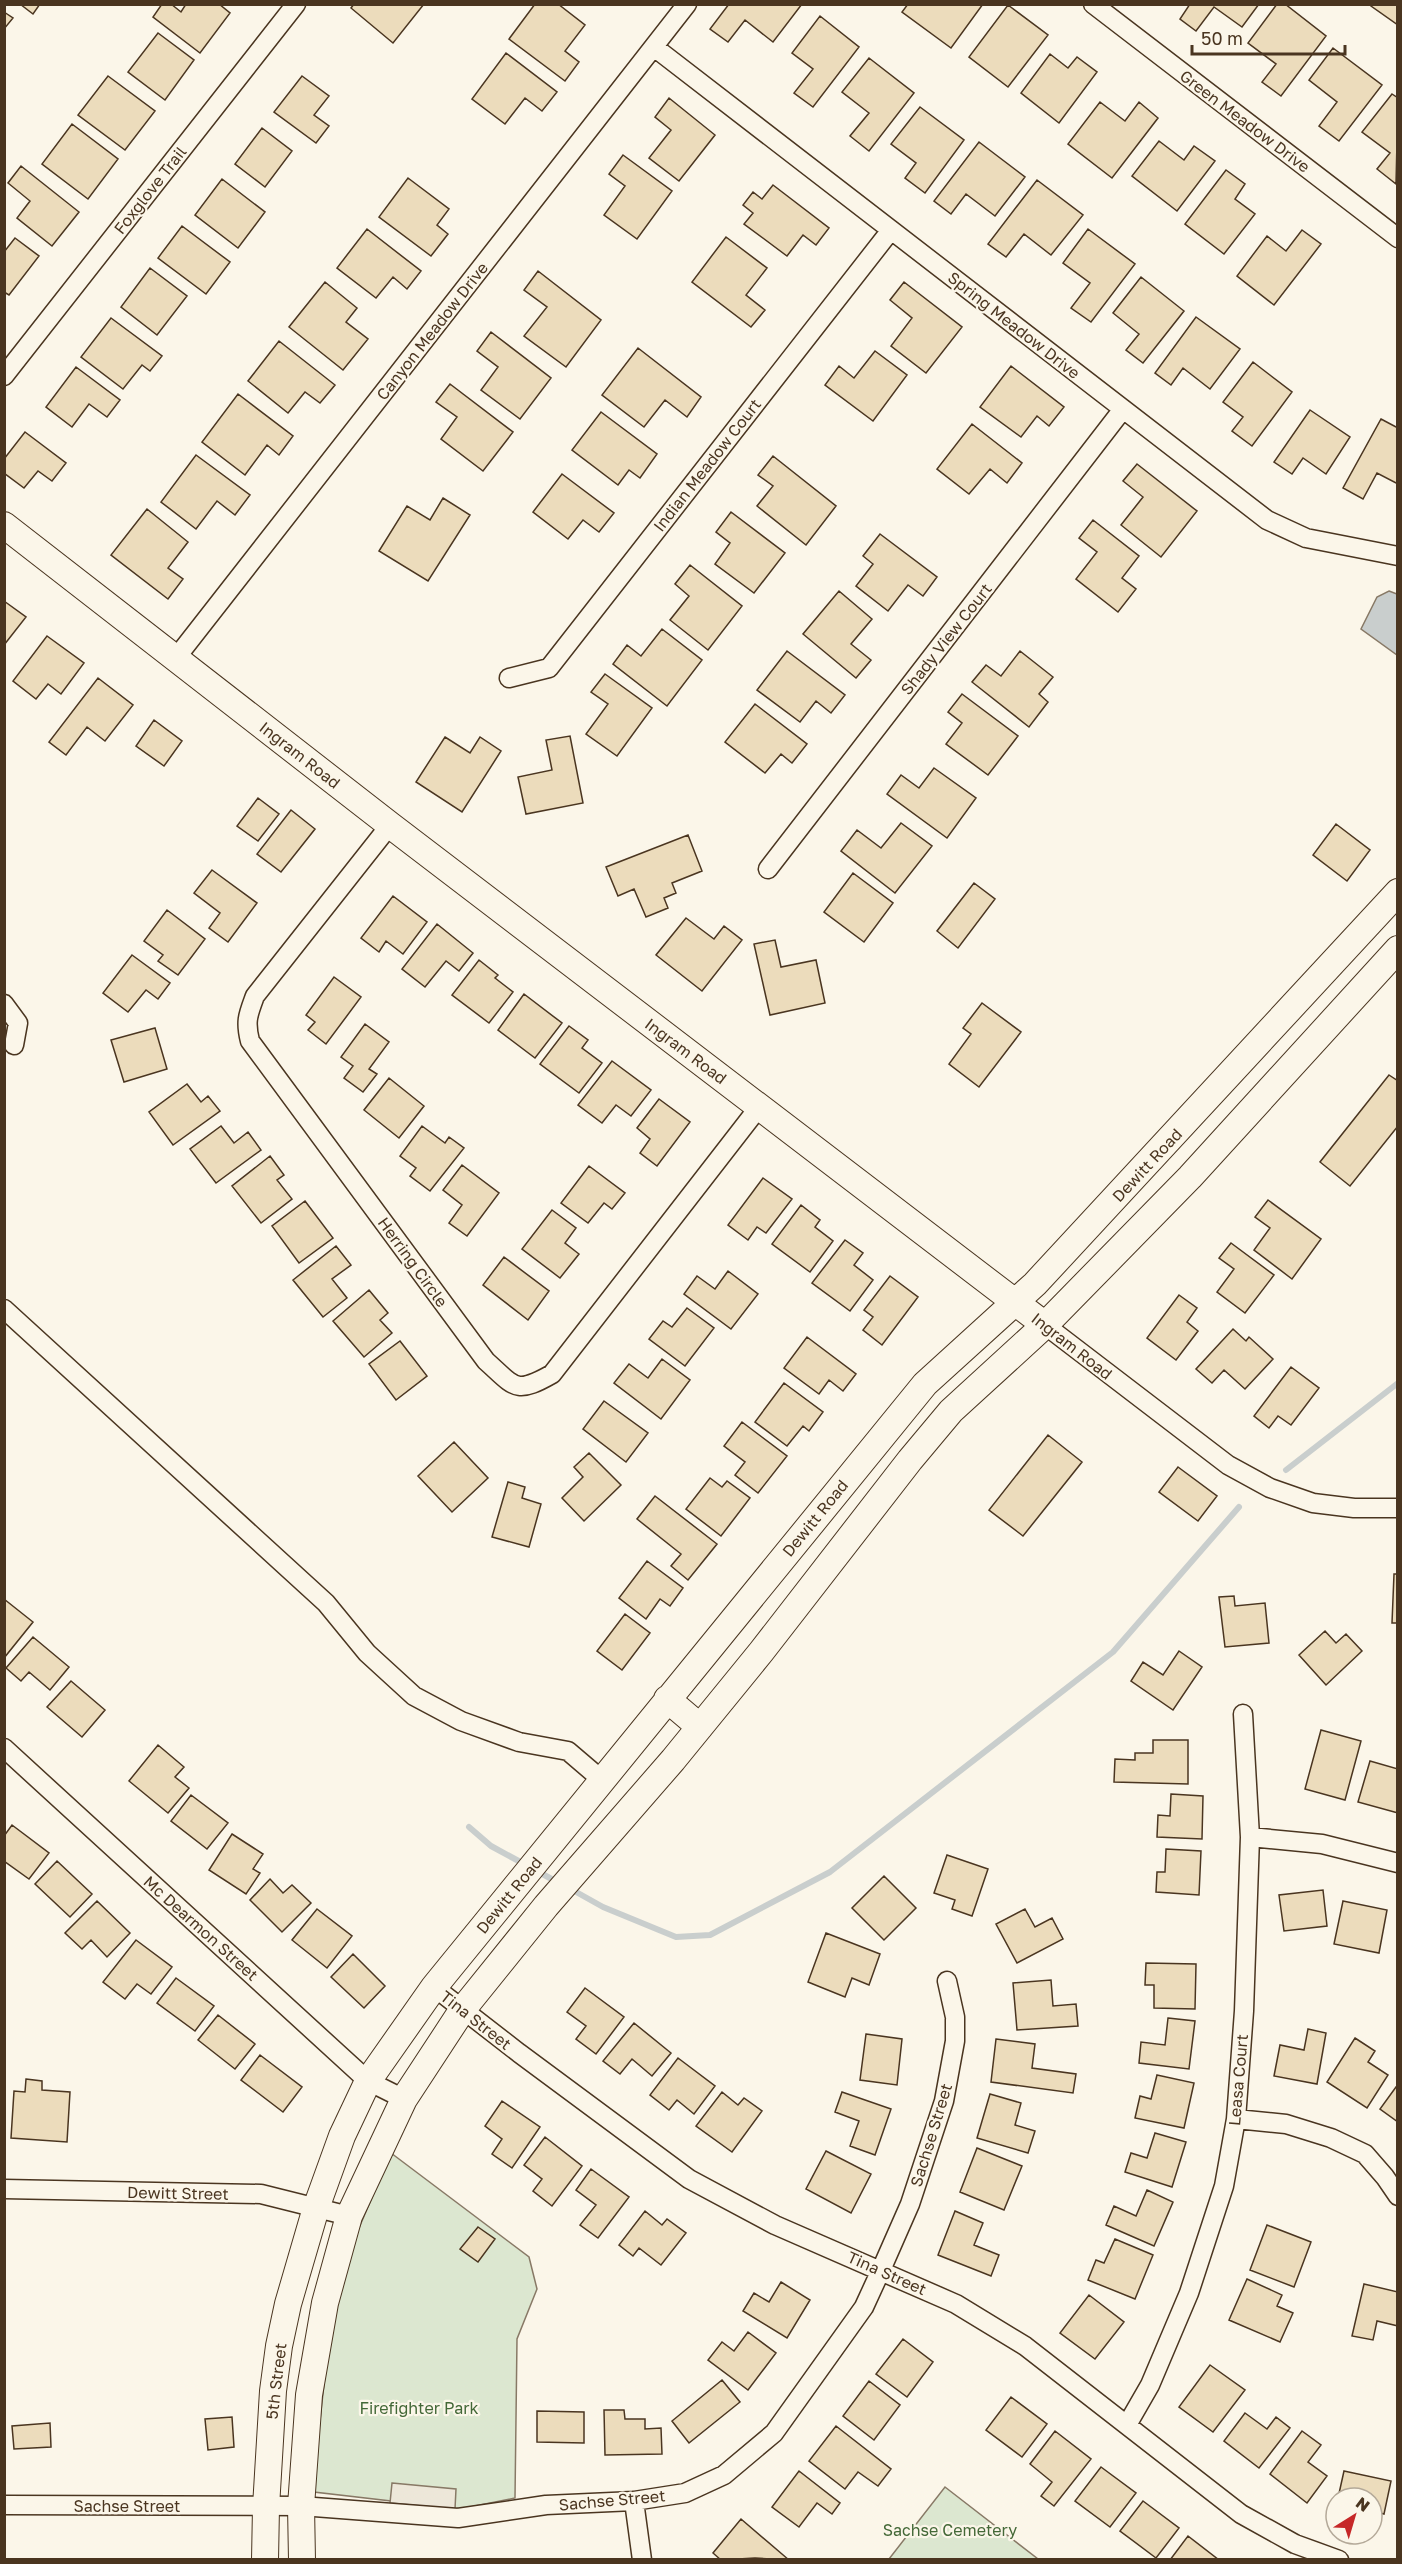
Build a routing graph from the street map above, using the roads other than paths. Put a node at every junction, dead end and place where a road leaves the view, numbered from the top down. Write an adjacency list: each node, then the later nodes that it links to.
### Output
1 (296, 4): 7 (street, Foxglove Trail)
2 (687, 4): 4 (street, Canyon Meadow Drive)
3 (1093, 4): 6 (street, Green Meadow Drive)
4 (654, 47): 5 (street, Spring Meadow Drive); 11 (street, Canyon Meadow Drive)
5 (891, 230): 8 (street, Spring Meadow Drive); 12 (street, Indian Meadow Court)
6 (1398, 238)
7 (4, 376)
8 (1123, 409): 10 (street, Spring Meadow Drive); 14 (street, Shady View Court)
9 (4, 525): 11 (main road, Ingram Road)
10 (1398, 556)
11 (176, 658): 13 (main road, Ingram Road)
12 (509, 678)
13 (390, 825): 19 (main road, Ingram Road); 19 (street, Herring Circle)
14 (768, 869)
15 (1398, 892): 20 (main road, Dewitt Road)
16 (1398, 949): 22 (main road)
17 (4, 1004): 18 (street)
18 (14, 1046)
19 (759, 1107): 20 (main road, Ingram Road)
20 (1015, 1302): 22 (main road, Ingram Road); 23 (main road, Dewitt Road)
21 (4, 1309): 30 (street)
22 (1045, 1325): 24 (main road); 25 (street, Ingram Road)
23 (948, 1362): 24 (main road); 26 (main road, Dewitt Road)
24 (976, 1388): 28 (main road)
25 (1398, 1508)
26 (667, 1699): 28 (main road); 30 (main road, Dewitt Road)
27 (1244, 1714): 32 (street, Leasa Court)
28 (700, 1727): 31 (main road)
29 (4, 1748): 37 (street, Mc Dearmon Street)
30 (602, 1780): 31 (main road); 35 (main road, Dewitt Road)
31 (633, 1806): 36 (main road)
32 (1250, 1837): 33 (street); 39 (street, Leasa Court)
33 (1398, 1863)
34 (946, 1981): 44 (street, Sachse Street)
35 (434, 1987): 36 (street, Tina Street); 37 (main road, Dewitt Road)
36 (463, 2009): 38 (main road); 44 (street, Tina Street)
37 (368, 2081): 38 (street, Mc Dearmon Street); 42 (main road, Dewitt Road)
38 (404, 2099): 43 (main road)
39 (1236, 2119): 41 (street); 45 (street, Leasa Court)
40 (4, 2189): 42 (street, Dewitt Street)
41 (1398, 2196)
42 (316, 2208): 43 (street, Dewitt Street); 49 (main road, 5th Street)
43 (349, 2216): 48 (main road)
44 (881, 2270): 45 (street, Tina Street); 46 (street, Sachse Street)
45 (1126, 2425): 53 (street, Tina Street)
46 (634, 2500): 48 (street, Sachse Street); 52 (street)
47 (4, 2505): 49 (street, Sachse Street)
48 (301, 2506): 49 (street, Sachse Street); 51 (main road)
49 (266, 2507): 50 (main road, 5th Street)
50 (265, 2559)
51 (303, 2559)
52 (642, 2559)
53 (1339, 2559)

